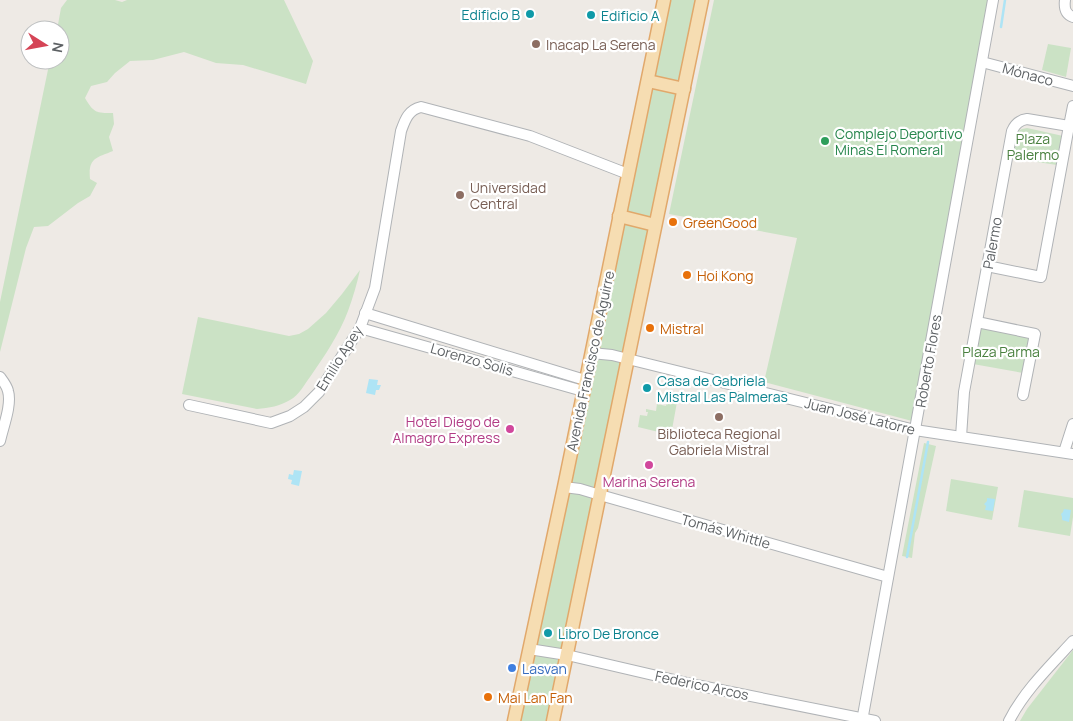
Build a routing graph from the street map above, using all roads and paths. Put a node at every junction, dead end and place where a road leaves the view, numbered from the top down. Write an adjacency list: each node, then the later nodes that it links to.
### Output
1 (664, 0): 7 (main road, Avenida Francisco de Aguirre)
2 (702, 0): 9 (main road)
3 (993, 0): 6 (street, Roberto Flores)
4 (1065, 0): 5 (street)
5 (1073, 17)
6 (982, 62): 8 (street, Mónaco); 26 (street, Roberto Flores)
7 (648, 81): 9 (main road); 12 (main road, Avenida Francisco de Aguirre)
8 (1072, 83)
9 (684, 89): 14 (main road)
10 (1073, 106): 11 (street)
11 (1069, 126): 15 (street, Palermo); 15 (street)
12 (628, 174): 13 (main road, Avenida Francisco de Aguirre); 16 (street, Emilio Apey)
13 (619, 216): 14 (main road); 19 (main road, Avenida Francisco de Aguirre)
14 (656, 225): 20 (main road)
15 (988, 266): 17 (street, Palermo)
16 (365, 313): 18 (street, Emilio Apey); 22 (street, Lorenzo Solis)
17 (977, 322): 23 (street); 27 (street, Palermo)
18 (360, 328): 22 (street, Lorenzo Solis); 24 (street, Emilio Apey)
19 (591, 353): 20 (street, Juan José Latorre); 22 (main road, Avenida Francisco de Aguirre)
20 (628, 359): 26 (street, Juan José Latorre); 31 (main road)
21 (0, 377): 28 (street)
22 (584, 385): 30 (main road, Avenida Francisco de Aguirre)
23 (1023, 395)
24 (189, 405)
25 (1073, 424): 29 (street)
26 (915, 430): 27 (street, Juan José Latorre); 32 (street, Roberto Flores)
27 (960, 437): 29 (street, Juan José Latorre)
28 (0, 441)
29 (1068, 453)
30 (564, 487): 31 (street, Tomás Whittle); 34 (main road, Avenida Francisco de Aguirre)
31 (600, 495): 32 (street, Tomás Whittle); 35 (main road)
32 (888, 577): 36 (street, Roberto Flores)
33 (1073, 641): 40 (street)
34 (529, 649): 35 (street, Federico Arcos); 37 (main road, Avenida Francisco de Aguirre)
35 (567, 655): 36 (street, Federico Arcos); 38 (main road)
36 (862, 719): 39 (street, Federico Arcos)
37 (514, 721)
38 (553, 721)
39 (875, 721)
40 (1009, 721)

